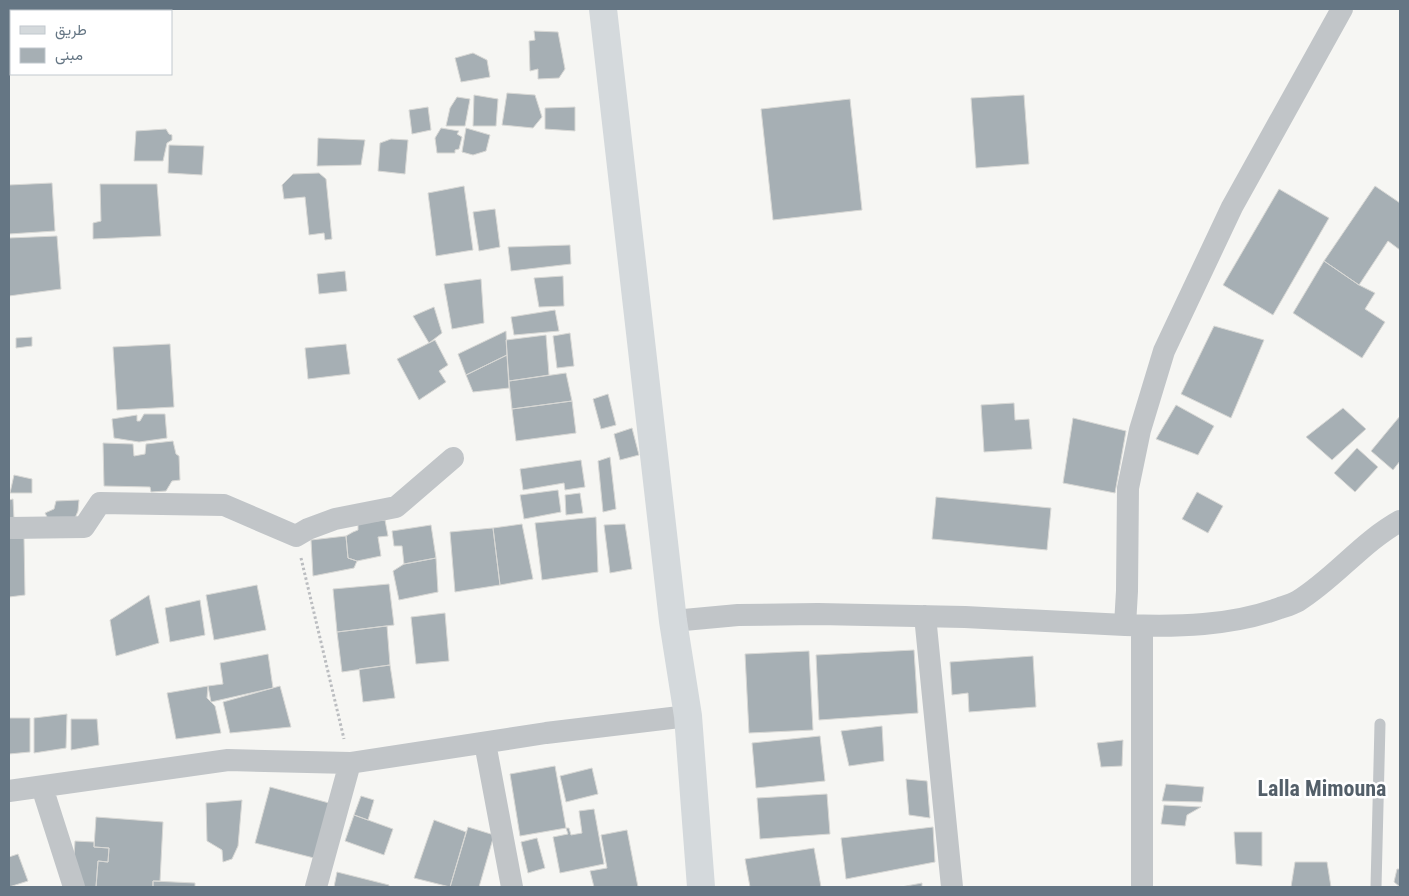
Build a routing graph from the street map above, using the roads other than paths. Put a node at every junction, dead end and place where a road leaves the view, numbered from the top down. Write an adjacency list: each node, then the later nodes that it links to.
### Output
1 (604, 9): 7 (street)
2 (1342, 9): 8 (street)
3 (453, 458): 5 (street)
4 (1400, 521): 8 (street)
5 (9, 528)
6 (925, 616): 7 (street); 8 (street); 19 (street)
7 (673, 621): 9 (street)
8 (1134, 626): 20 (street)
9 (688, 716): 11 (street); 18 (street)
10 (1380, 724): 21 (lane)
11 (485, 743): 12 (street); 17 (street)
12 (350, 763): 13 (street); 16 (street)
13 (42, 787): 14 (street); 15 (street)
14 (9, 791)
15 (74, 887)
16 (316, 887)
17 (512, 887)
18 (701, 887)
19 (952, 887)
20 (1142, 887)
21 (1376, 887)

